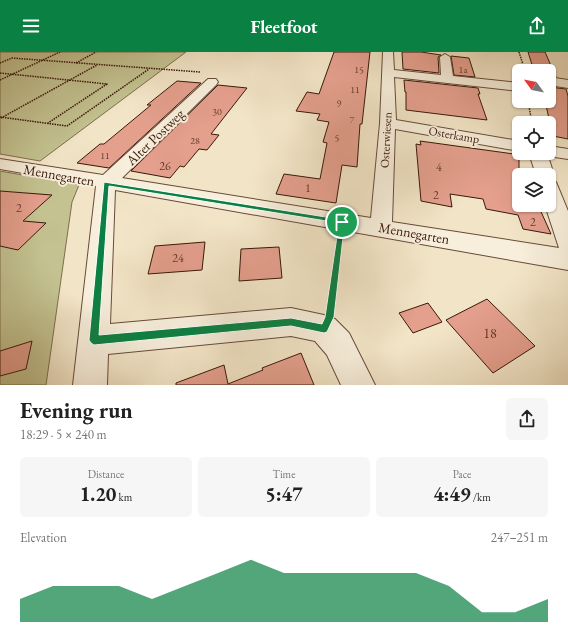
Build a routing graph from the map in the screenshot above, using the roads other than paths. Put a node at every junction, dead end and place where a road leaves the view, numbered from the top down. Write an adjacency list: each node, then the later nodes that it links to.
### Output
1 (388, 52): 3 (street, Osterwiesen)
2 (445, 57): 5 (street)
3 (388, 73): 5 (street); 9 (street, Osterwiesen)
4 (208, 77): 14 (street, Alter Postweg)
5 (447, 79): 8 (street)
6 (556, 82): 7 (street)
7 (568, 84)
8 (512, 86)
9 (388, 124): 10 (street, Osterkamp); 16 (street, Osterwiesen)
10 (512, 145)
11 (556, 152): 12 (street)
12 (568, 154)
13 (0, 164): 14 (street, Mennegarten)
14 (106, 183): 16 (street, Mennegarten); 19 (street)
15 (556, 207): 17 (street)
16 (381, 228): 18 (street, Mennegarten)
17 (568, 244)
18 (568, 260)
19 (94, 340): 20 (street); 21 (street)
20 (90, 385)
21 (358, 385)

